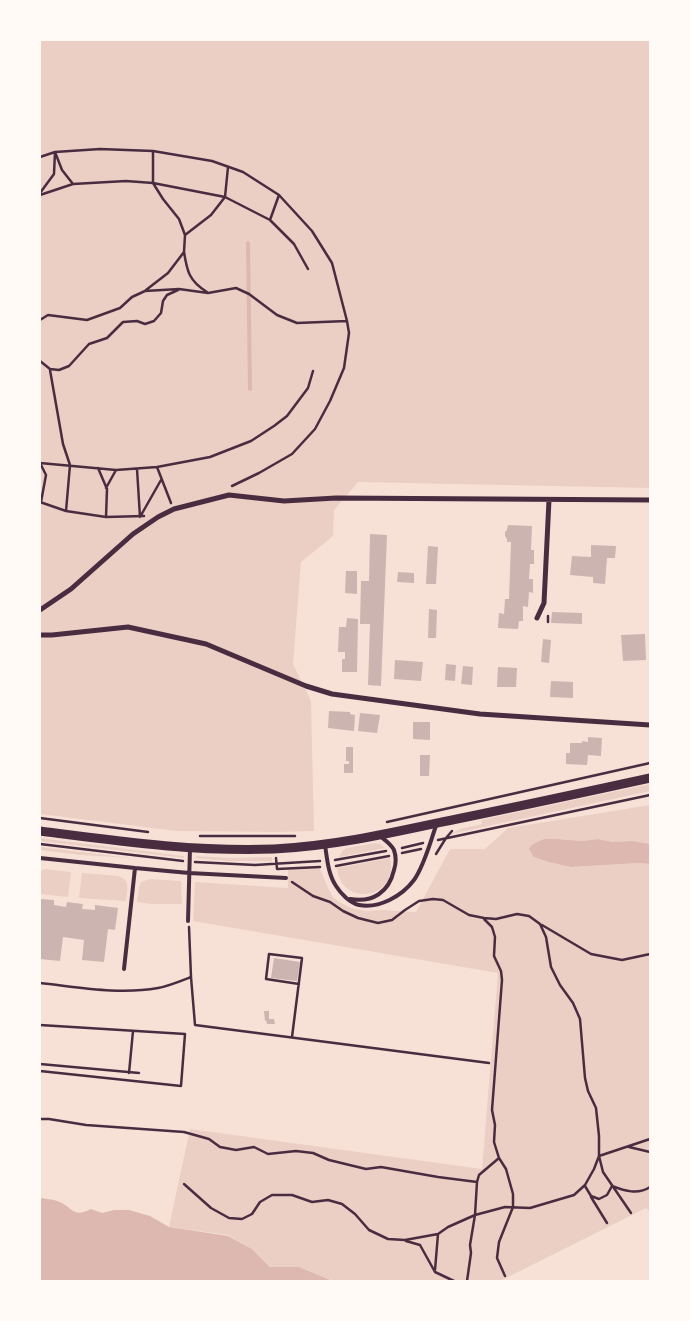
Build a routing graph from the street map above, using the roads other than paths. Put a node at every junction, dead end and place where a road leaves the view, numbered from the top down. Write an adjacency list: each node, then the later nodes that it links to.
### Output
1 (549, 500): 2 (street); 3 (street); 4 (street)
2 (650, 500)
3 (40, 610)
4 (537, 618)
5 (40, 635): 6 (street)
6 (650, 725)
7 (650, 778): 8 (street)
8 (437, 823): 10 (street); 17 (lane)
9 (40, 831): 12 (street)
10 (380, 836): 11 (street); 17 (lane)
11 (324, 844): 12 (street); 17 (lane)
12 (190, 848): 15 (lane)
13 (40, 858): 14 (lane)
14 (135, 868): 15 (lane); 19 (lane)
15 (189, 873): 16 (lane); 18 (lane)
16 (286, 878)
17 (346, 898)
18 (188, 921)
19 (124, 969)

